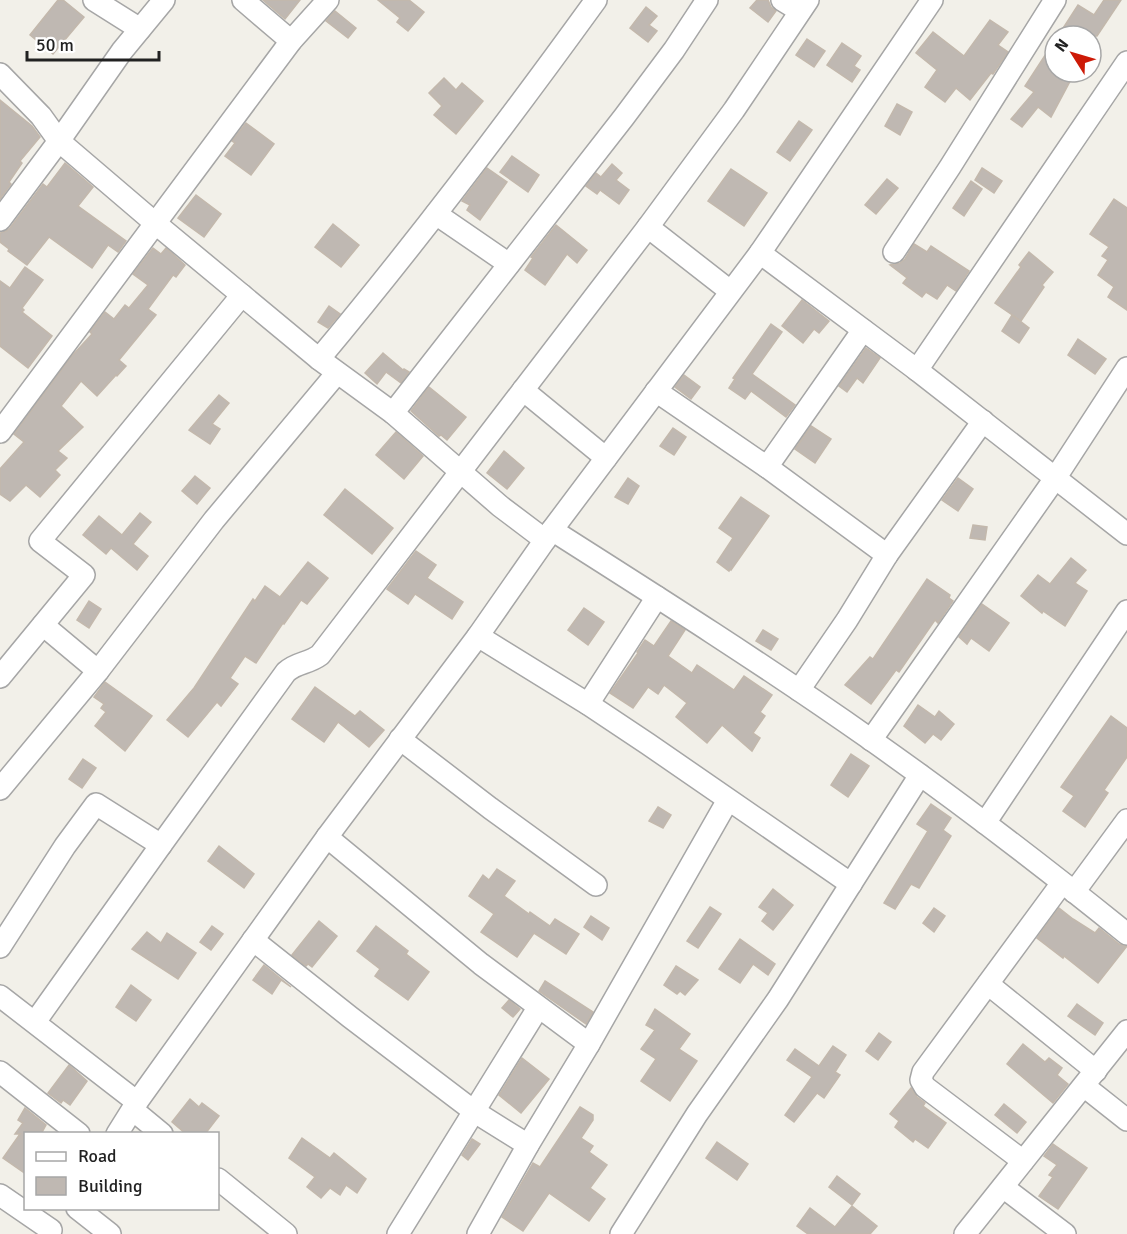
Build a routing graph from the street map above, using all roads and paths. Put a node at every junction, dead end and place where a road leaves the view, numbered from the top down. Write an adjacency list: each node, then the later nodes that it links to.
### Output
1 (93, 0): 10 (street)
2 (164, 0): 10 (street)
3 (243, 0): 11 (street)
4 (328, 0): 11 (street)
5 (596, 0): 15 (street)
6 (707, 0): 21 (street)
7 (932, 0): 20 (street)
8 (1055, 0): 19 (street)
9 (796, 4): 18 (street)
10 (140, 29): 14 (street)
11 (291, 41): 17 (street)
12 (1127, 62): 27 (street)
13 (0, 74): 14 (street)
14 (59, 141): 16 (street); 17 (street)
15 (436, 214): 21 (street); 25 (street)
16 (0, 220)
17 (155, 223): 23 (street); 33 (street)
18 (648, 227): 22 (street); 29 (street)
19 (894, 252)
20 (760, 253): 22 (street); 24 (street)
21 (509, 264): 31 (street)
22 (730, 291): 30 (street)
23 (242, 295): 25 (street); 43 (street)
24 (863, 330): 27 (street); 35 (street)
25 (318, 359): 28 (street)
26 (1127, 368): 37 (street)
27 (917, 370): 32 (street)
28 (337, 373): 31 (street); 45 (street)
29 (523, 390): 34 (street); 36 (street)
30 (656, 391): 34 (street); 35 (street)
31 (393, 413): 36 (street)
32 (983, 421): 37 (street); 40 (street)
33 (0, 432)
34 (606, 458): 39 (street)
35 (767, 467): 40 (street)
36 (460, 471): 39 (street); 57 (street)
37 (1056, 477): 38 (street); 50 (street)
38 (1127, 534)
39 (548, 535): 41 (street); 44 (street)
40 (887, 555): 47 (street)
41 (657, 597): 47 (street); 48 (street)
42 (1127, 611): 55 (street)
43 (43, 625): 45 (street); 46 (street)
44 (478, 636): 48 (street); 49 (street)
45 (98, 671): 52 (street)
46 (0, 677)
47 (799, 690): 50 (street)
48 (588, 704): 53 (street)
49 (400, 740): 56 (street); 59 (street)
50 (872, 740): 51 (street)
51 (920, 775): 55 (street); 58 (street)
52 (0, 789)
53 (728, 800): 58 (street); 69 (street)
54 (1127, 820): 60 (street)
55 (985, 823): 60 (street)
56 (327, 837): 62 (street); 66 (street)
57 (161, 844): 63 (street); 67 (street)
58 (851, 884): 90 (street)
59 (596, 885)
60 (1068, 888): 61 (street); 64 (street)
61 (1127, 934)
62 (253, 940): 72 (street); 73 (street)
63 (0, 947)
64 (988, 984): 71 (street); 79 (street)
65 (0, 996): 67 (street)
66 (538, 1008): 69 (street); 73 (street)
67 (35, 1022): 72 (street)
68 (1127, 1031): 71 (street)
69 (589, 1044): 78 (street)
70 (0, 1072): 75 (street)
71 (1090, 1078): 74 (street); 79 (street)
72 (135, 1106): 76 (street); 77 (street)
73 (475, 1112): 78 (street); 88 (street)
74 (1127, 1120)
75 (76, 1132)
76 (118, 1132)
77 (160, 1132)
78 (528, 1145): 89 (street)
79 (1023, 1161): 81 (street)
80 (219, 1180): 87 (street)
81 (1003, 1187): 91 (street); 92 (street)
82 (0, 1195): 85 (street)
83 (65, 1210): 85 (street)
84 (78, 1210): 86 (street)
85 (50, 1232)
86 (110, 1234)
87 (286, 1234)
88 (398, 1234)
89 (478, 1234)
90 (621, 1234)
91 (965, 1234)
92 (1065, 1234)

